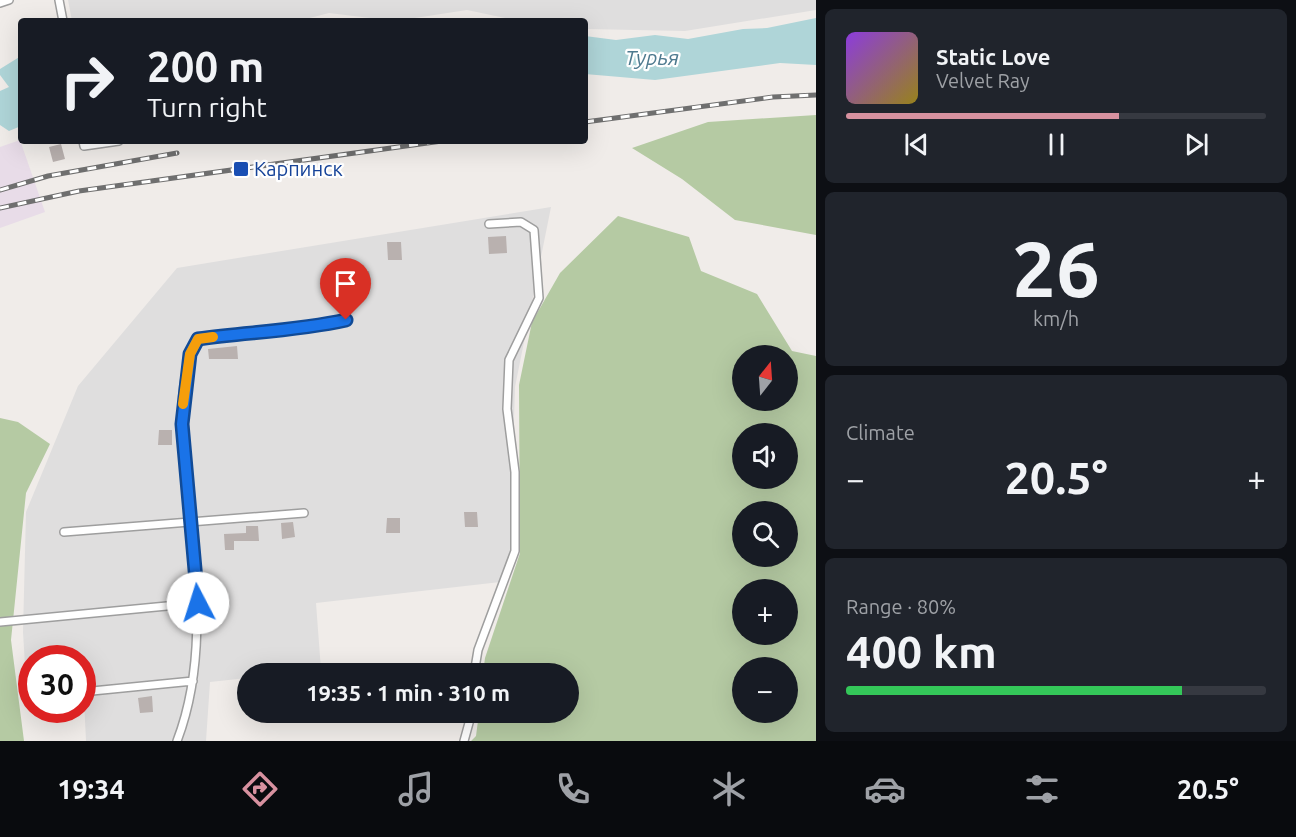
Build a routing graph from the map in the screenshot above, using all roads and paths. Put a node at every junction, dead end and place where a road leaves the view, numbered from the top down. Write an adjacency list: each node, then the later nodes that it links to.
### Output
1 (9, 0): 3 (street)
2 (59, 0): 4 (street)
3 (0, 3)
4 (62, 18)
5 (489, 224): 12 (street)
6 (346, 320): 8 (street)
7 (304, 513): 8 (street)
8 (191, 521): 9 (street); 10 (street)
9 (64, 532)
10 (198, 603): 11 (street); 13 (street)
11 (0, 622)
12 (476, 663)
13 (193, 681): 14 (street); 16 (street)
14 (96, 691)
15 (469, 723): 17 (street)
16 (177, 741)
17 (464, 741)

